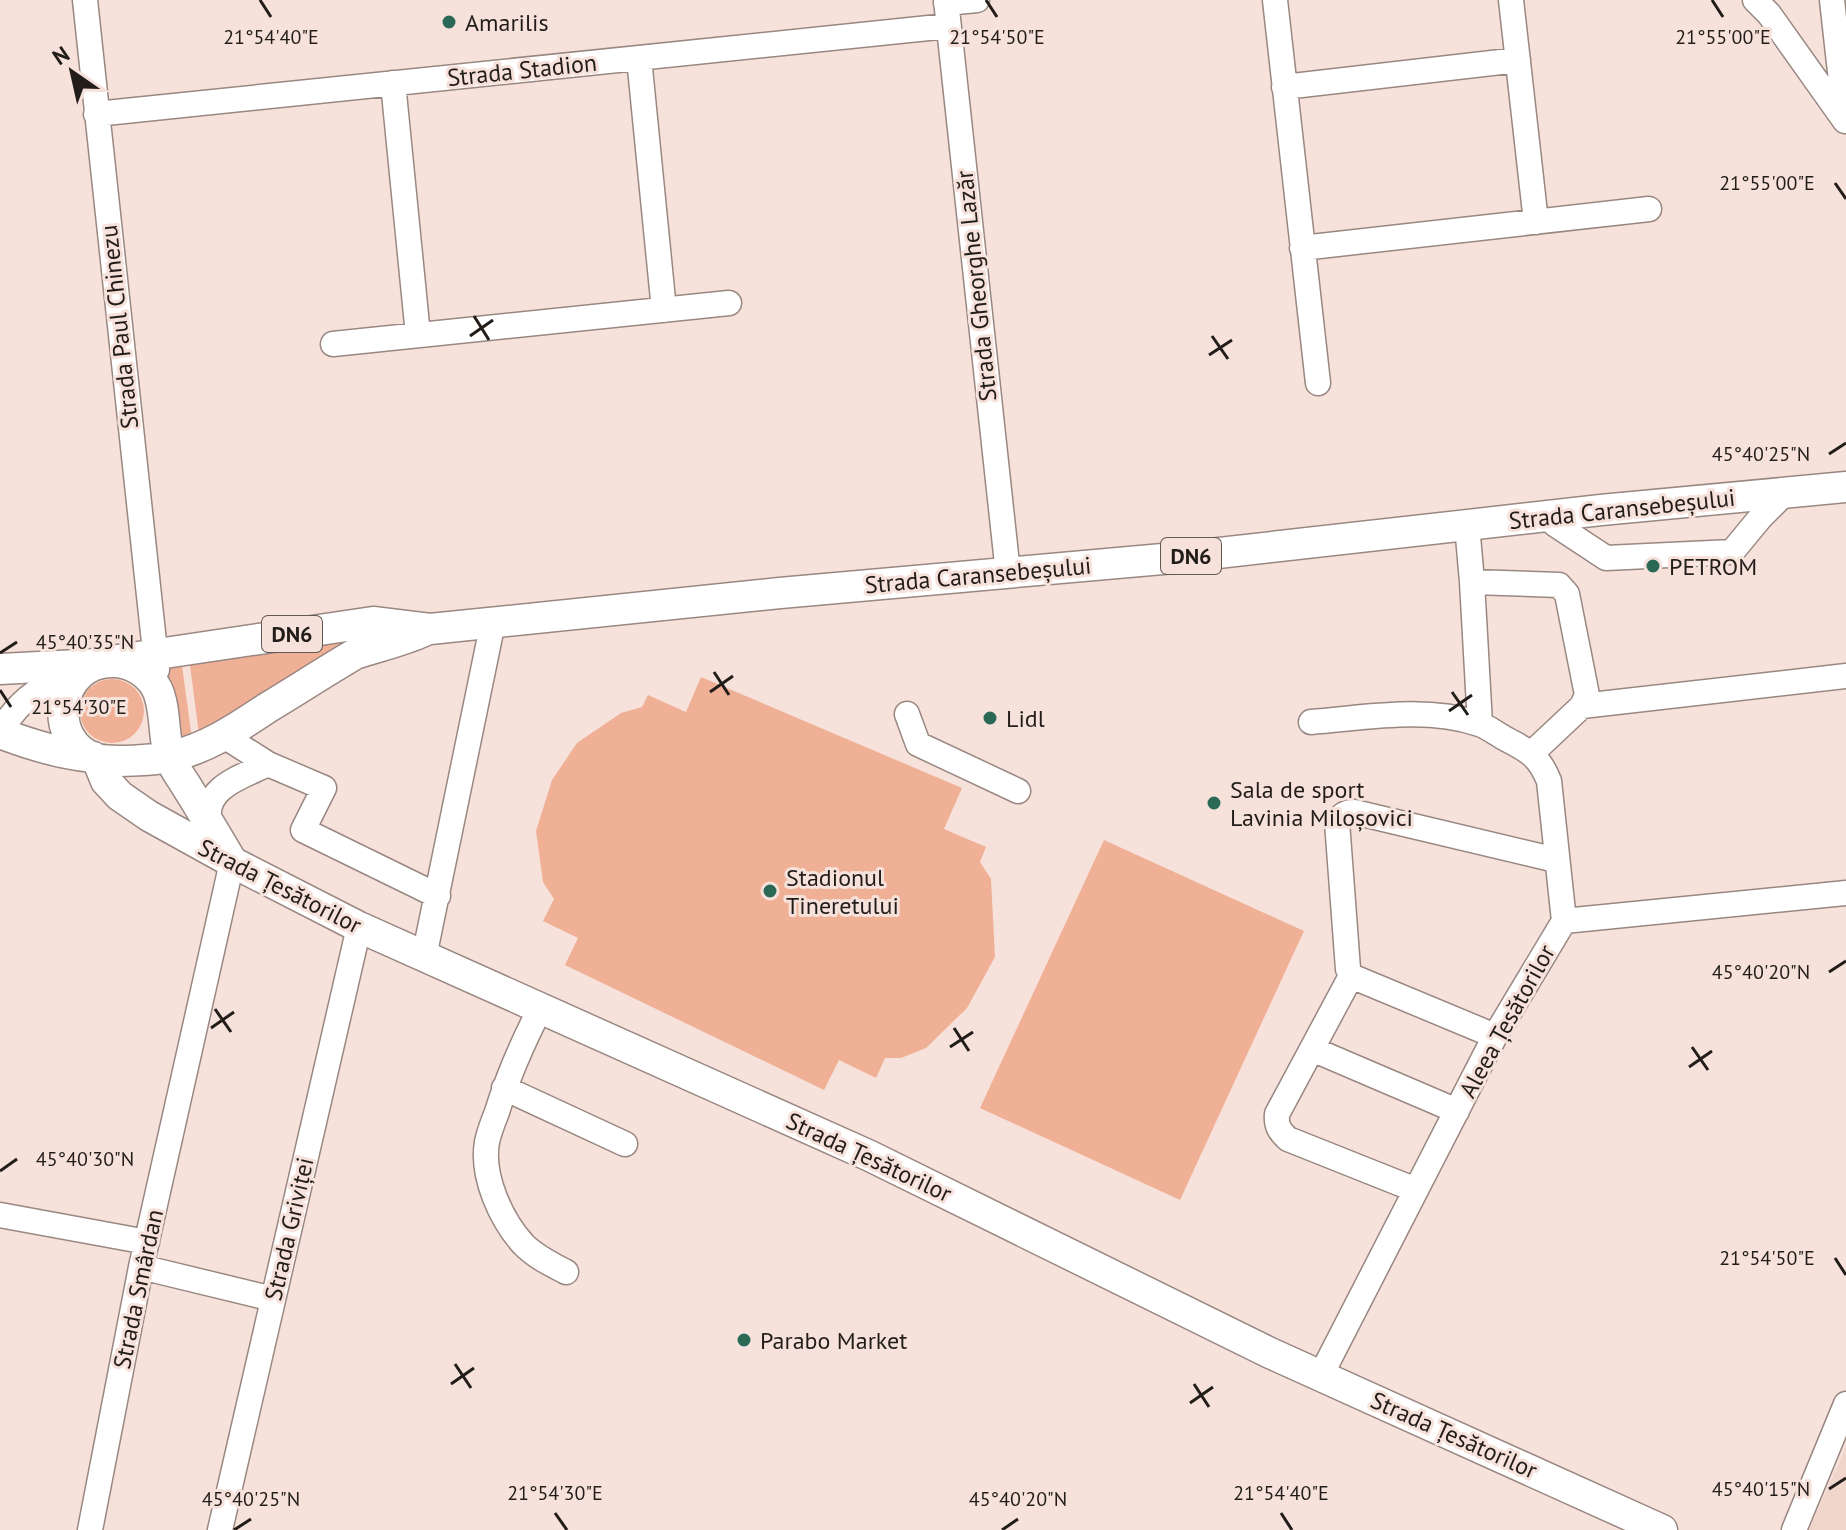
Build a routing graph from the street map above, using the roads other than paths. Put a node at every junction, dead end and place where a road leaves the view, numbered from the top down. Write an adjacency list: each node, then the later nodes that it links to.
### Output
1 (85, 0): 12 (street, Strada Paul Chinezu)
2 (977, 0): 7 (street, Strada Stadion)
3 (1275, 0): 11 (street)
4 (1511, 0): 9 (street)
5 (1755, 0): 13 (street)
6 (1832, 0): 13 (street)
7 (947, 10): 8 (street, Strada Stadion); 26 (street, Strada Gheorghe Lazăr)
8 (639, 58): 10 (street, Strada Stadion); 18 (street)
9 (1518, 60): 11 (street); 15 (street)
10 (393, 83): 12 (street, Strada Stadion); 19 (street)
11 (1284, 87): 16 (street)
12 (96, 114): 30 (street, Strada Paul Chinezu)
13 (1846, 124)
14 (1649, 209): 15 (street)
15 (1536, 222): 16 (street)
16 (1302, 248): 21 (street)
17 (729, 303): 18 (street)
18 (664, 310): 19 (street)
19 (418, 335): 20 (street)
20 (333, 344)
21 (1318, 383)
22 (1846, 487): 23 (main road, Strada Caransebeșului / DN6)
23 (1786, 492): 24 (main road, Strada Caransebeșului / DN6); 24 (street)
24 (1546, 516): 25 (main road, Strada Caransebeșului / DN6)
25 (1467, 525): 26 (main road, Strada Caransebeșului / DN6); 27 (street)
26 (1008, 573): 28 (main road, Strada Caransebeșului / DN6)
27 (1472, 582): 34 (street); 38 (street)
28 (493, 622): 29 (main road, Strada Caransebeșului / DN6); 50 (street)
29 (430, 629): 30 (main road, Strada Caransebeșului / DN6); 40 (main road, DN6)
30 (154, 655): 31 (main road, Strada Caransebeșului / DN6); 35 (street, Strada Paul Chinezu)
31 (97, 665): 32 (main road, Strada Caransebeșului / DN6); 35 (main road); 39 (street); 43 (main road)
32 (0, 669)
33 (1846, 676): 34 (street)
34 (1582, 706): 41 (street)
35 (162, 708): 42 (main road); 43 (main road)
36 (907, 714): 45 (street)
37 (1311, 722): 38 (street)
38 (1480, 724): 41 (street)
39 (0, 732): 43 (main road, DN6)
40 (224, 736): 42 (main road, DN6); 44 (street)
41 (1532, 753): 47 (street)
42 (169, 757): 43 (main road, DN6); 46 (main road)
43 (105, 759): 48 (main road, Strada Țesătorilor)
44 (268, 764): 46 (street); 50 (street)
45 (1018, 791)
46 (210, 825): 48 (main road)
47 (1556, 860): 51 (street); 54 (street)
48 (232, 862): 52 (main road, Strada Țesătorilor); 63 (street, Strada Smârdan)
49 (1846, 893): 51 (street, Aleea Țesătorilor)
50 (438, 896): 53 (street)
51 (1564, 921): 56 (street, Aleea Țesătorilor)
52 (359, 927): 53 (main road, Strada Țesătorilor); 66 (street, Strada Griviței)
53 (424, 957): 55 (main road, Strada Țesătorilor)
54 (1351, 976): 56 (street); 57 (street)
55 (540, 1009): 58 (street); 67 (main road, Strada Țesătorilor)
56 (1495, 1036): 59 (street, Aleea Țesătorilor)
57 (1312, 1049): 59 (street); 61 (street)
58 (504, 1088): 60 (street); 65 (street)
59 (1457, 1111): 61 (street, Aleea Țesătorilor)
60 (625, 1144)
61 (1416, 1190): 67 (street, Aleea Țesătorilor)
62 (0, 1215): 63 (street)
63 (147, 1242): 64 (street, Strada Smârdan)
64 (141, 1267): 66 (street); 69 (street, Strada Smârdan)
65 (566, 1272)
66 (273, 1299): 70 (street, Strada Griviței)
67 (1321, 1375): 71 (main road, Strada Țesătorilor)
68 (1846, 1404): 72 (street)
69 (90, 1530)
70 (220, 1530)
71 (1662, 1530)
72 (1794, 1530)

